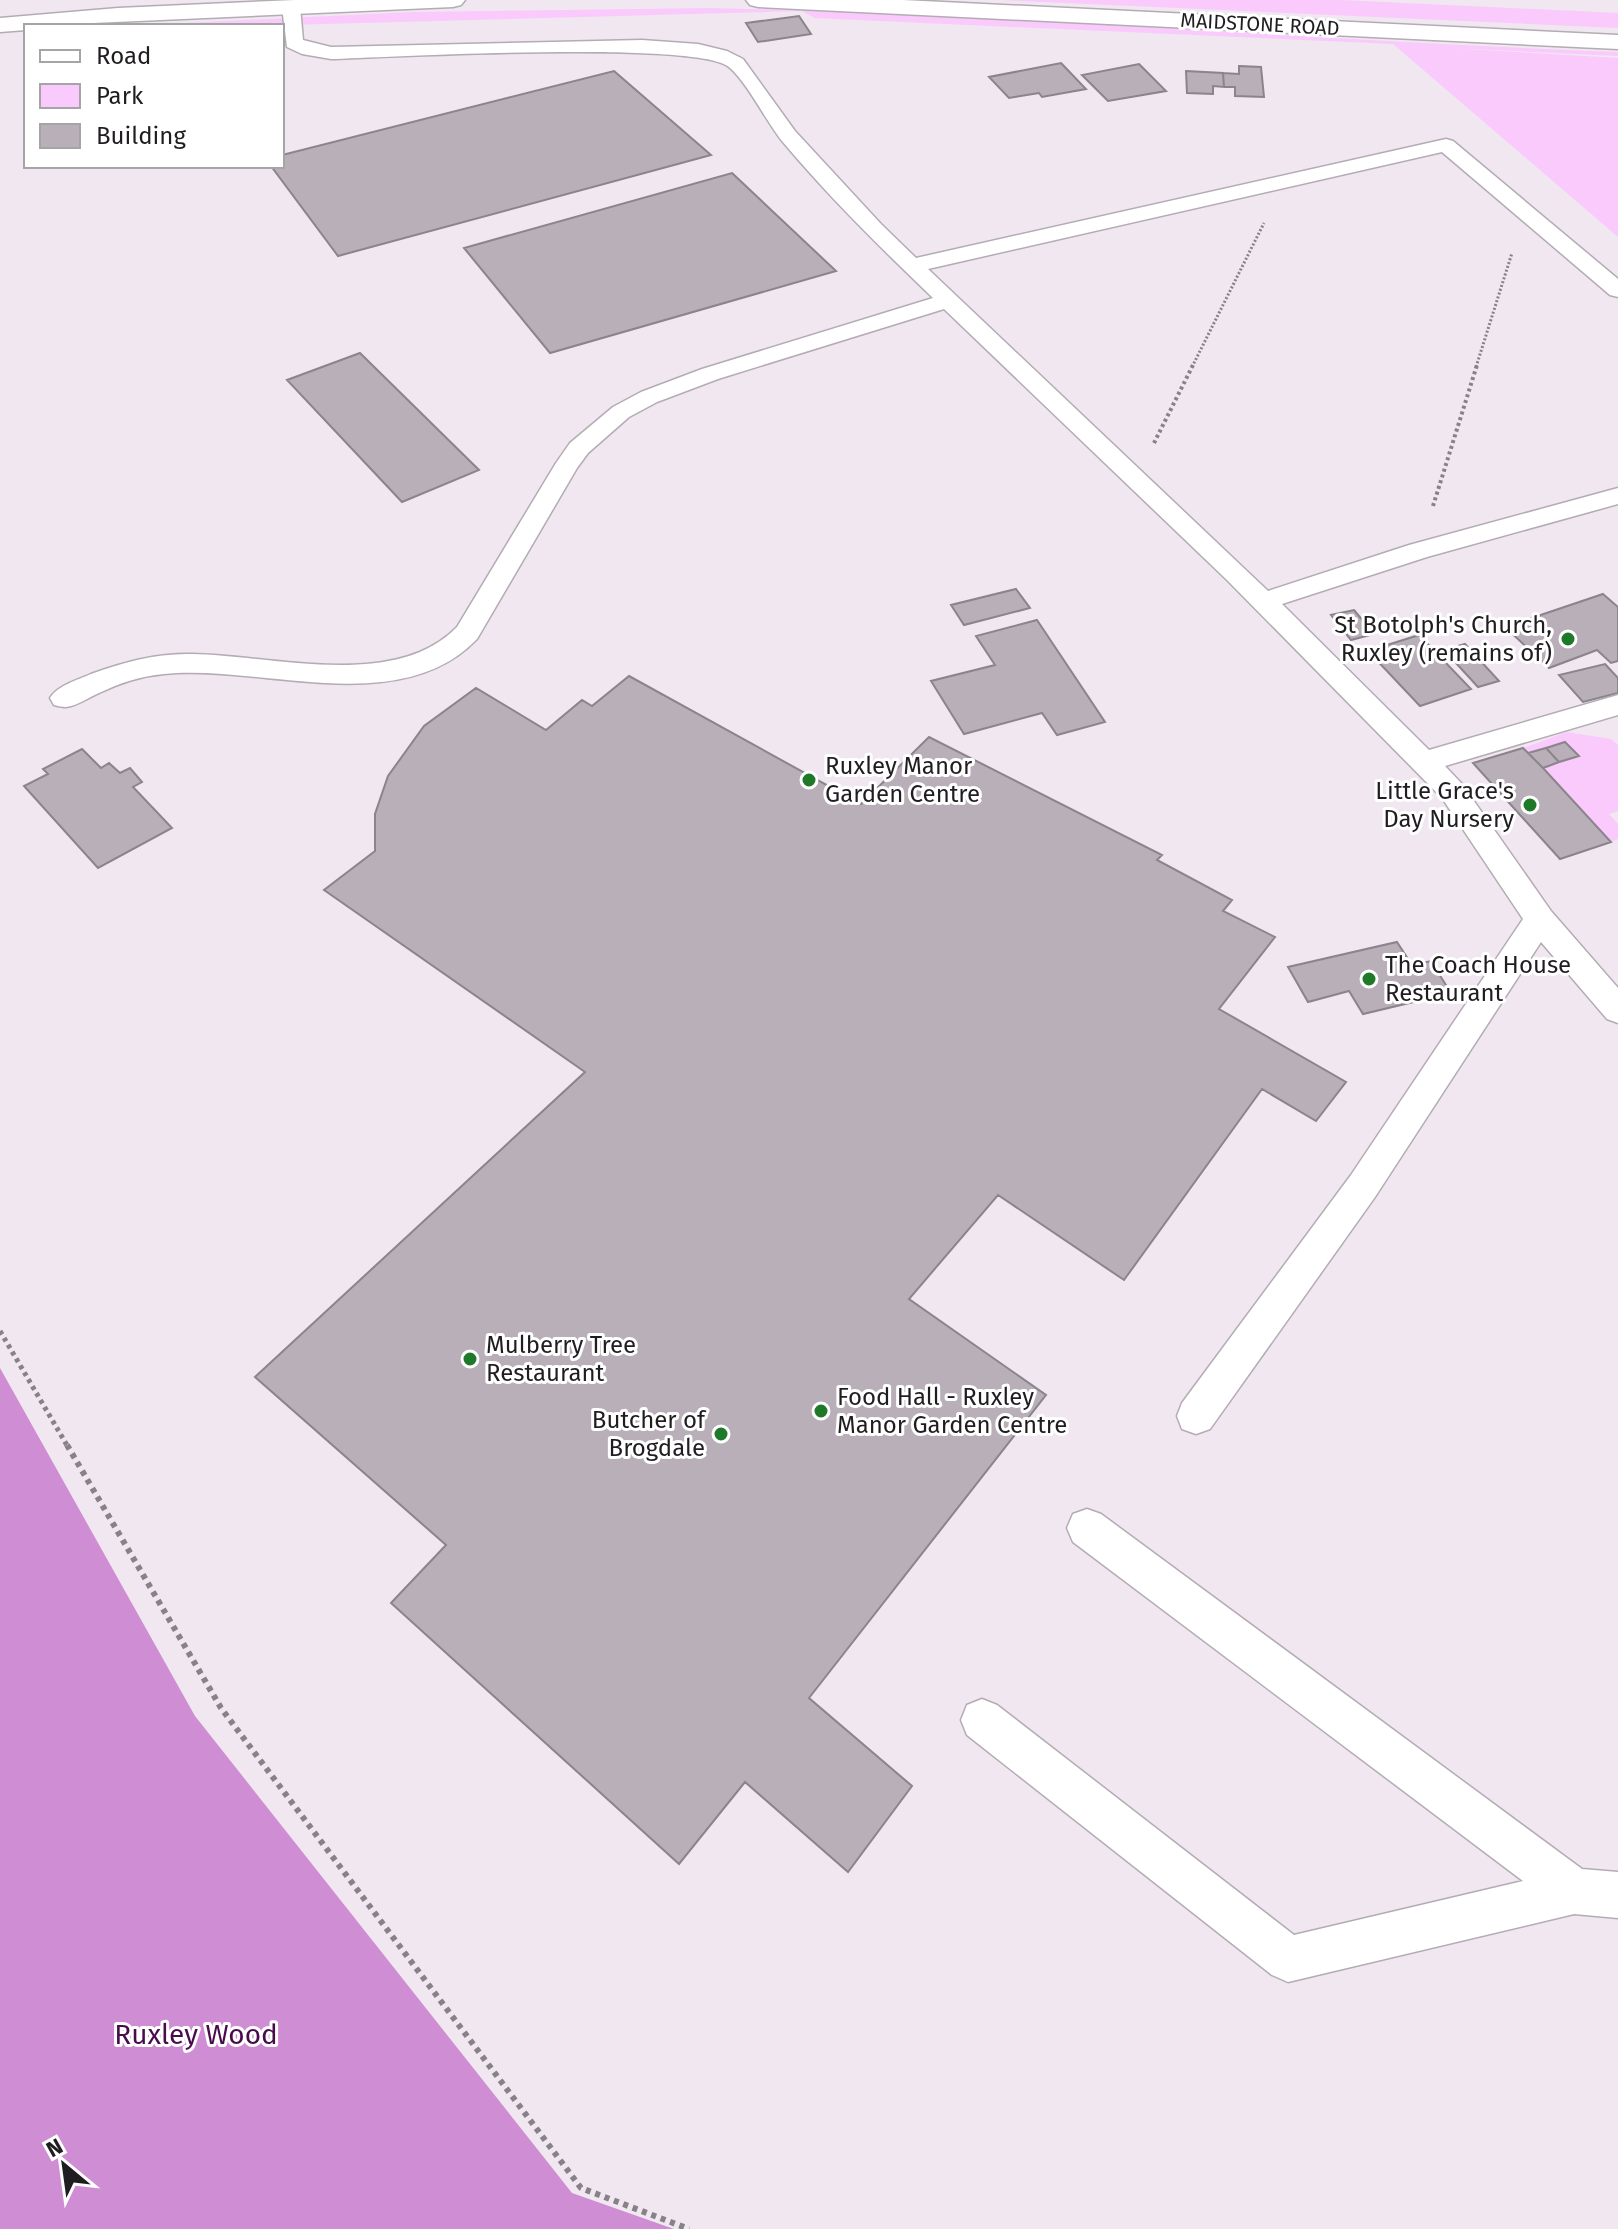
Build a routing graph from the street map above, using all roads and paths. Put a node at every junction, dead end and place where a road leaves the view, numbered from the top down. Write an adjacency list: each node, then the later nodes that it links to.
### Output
1 (453, 0): 3 (main road)
2 (758, 0): 5 (main road, MAIDSTONE ROAD)
3 (291, 7): 4 (main road); 8 (lane)
4 (0, 25)
5 (1618, 42)
6 (1287, 180): 8 (lane); 9 (lane); 11 (path)
7 (1514, 246): 13 (path)
8 (911, 266): 10 (lane)
9 (1618, 290)
10 (948, 301): 11 (lane); 15 (lane)
11 (1129, 473): 14 (lane)
12 (1618, 496): 13 (lane)
13 (1418, 551): 14 (lane)
14 (1264, 601): 17 (lane)
15 (64, 698)
16 (1618, 705): 17 (lane)
17 (1424, 762): 18 (lane)
18 (1540, 919): 19 (lane); 21 (lane)
19 (1618, 1010)
20 (0, 1331): 26 (path)
21 (1196, 1416)
22 (1087, 1528): 24 (lane)
23 (982, 1720): 24 (lane)
24 (1574, 1891): 25 (lane)
25 (1618, 1895)
26 (689, 2229)

